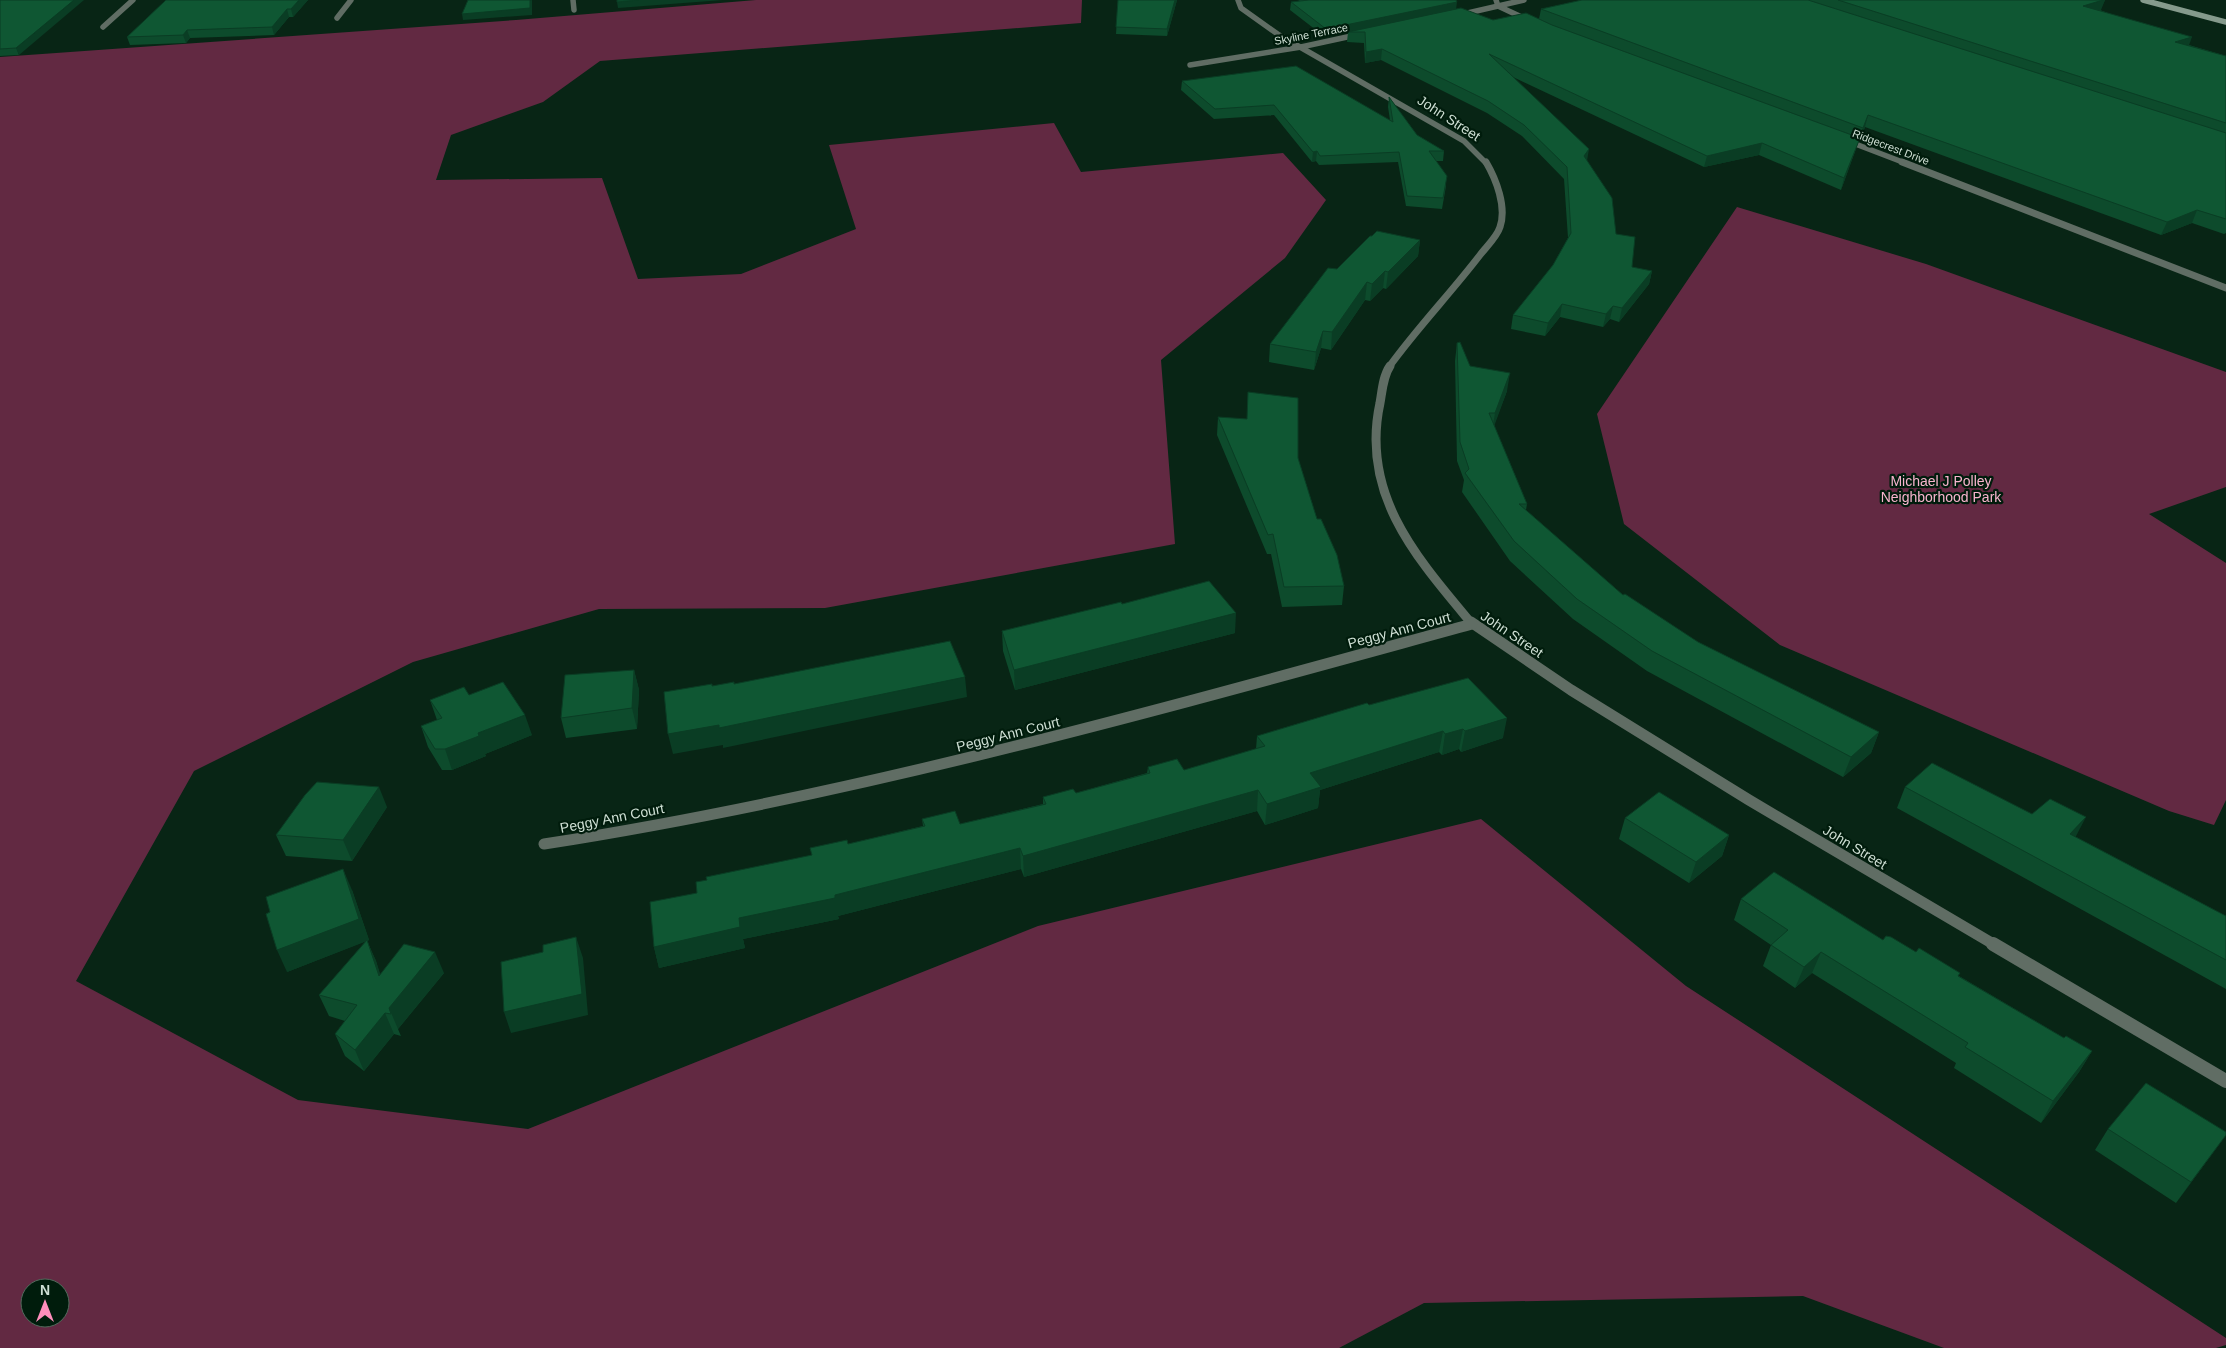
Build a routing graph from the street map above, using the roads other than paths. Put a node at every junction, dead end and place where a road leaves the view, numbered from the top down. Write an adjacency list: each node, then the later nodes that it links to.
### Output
1 (133, 0): 13 (street)
2 (351, 0): 10 (street)
3 (573, 0): 8 (street)
4 (1238, 0): 15 (street, John Street)
5 (1524, 0): 7 (street)
6 (2143, 0): 12 (main road)
7 (1497, 3): 9 (street); 11 (street)
8 (574, 10)
9 (1453, 16)
10 (337, 18)
11 (1534, 22)
12 (2226, 22)
13 (104, 28)
14 (1366, 33): 15 (street, Skyline Terrace)
15 (1301, 47): 16 (street, Skyline Terrace); 19 (street, John Street)
16 (1190, 65)
17 (1837, 137): 18 (street, Ridgecrest Drive)
18 (2226, 288)
19 (1472, 624): 20 (street, Peggy Ann Court); 21 (street, John Street)
20 (544, 844)
21 (2226, 1081)

